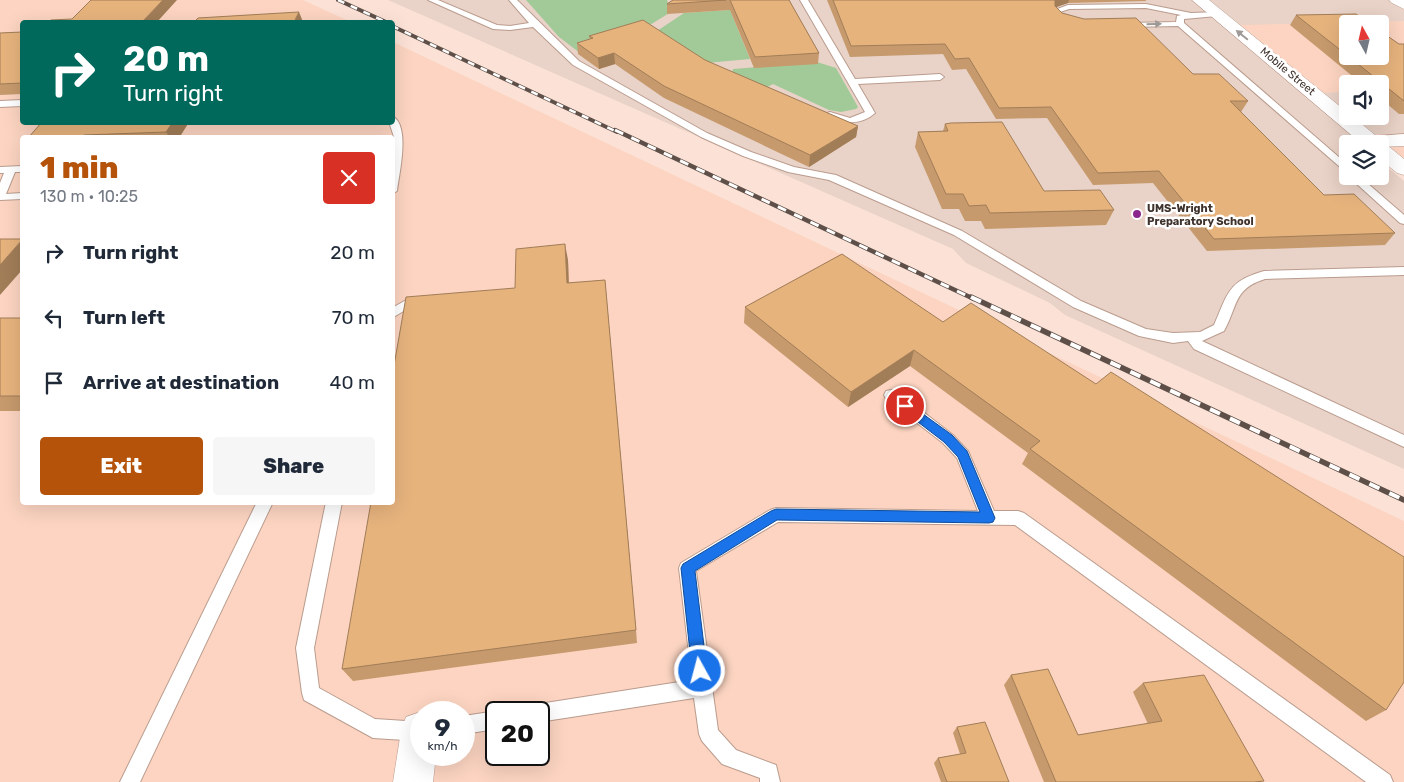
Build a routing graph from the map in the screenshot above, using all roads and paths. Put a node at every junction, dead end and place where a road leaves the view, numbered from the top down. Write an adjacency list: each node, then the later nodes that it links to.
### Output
1 (432, 0): 7 (lane)
2 (513, 0): 7 (lane)
3 (804, 0): 12 (lane)
4 (1397, 0): 5 (street)
5 (1404, 4)
6 (1196, 7): 8 (lane); 9 (lane); 17 (street, Mobile Street, one-way to 6)
7 (535, 24): 33 (lane)
8 (1180, 24): 10 (lane, one-way to 8); 22 (lane)
9 (1076, 25)
10 (1114, 25)
11 (940, 77): 12 (lane)
12 (852, 82): 15 (lane)
13 (20, 103): 14 (lane)
14 (0, 104)
15 (818, 110)
16 (394, 125): 20 (lane)
17 (1364, 135)
18 (1404, 140): 19 (street)
19 (1389, 142)
20 (395, 156)
21 (1389, 156): 25 (street, Mobile Street)
22 (1339, 164)
23 (20, 168): 24 (lane)
24 (5, 169): 27 (lane)
25 (1404, 169)
26 (1363, 185): 29 (lane)
27 (0, 196): 28 (lane)
28 (20, 196)
29 (1404, 221)
30 (1404, 271): 33 (lane)
31 (408, 303): 32 (lane)
32 (395, 312)
33 (1191, 337): 35 (lane)
34 (891, 395): 38 (lane)
35 (1404, 441)
36 (264, 505): 43 (lane)
37 (333, 505): 41 (lane)
38 (989, 518): 39 (lane); 46 (lane)
39 (702, 688): 40 (lane); 45 (lane)
40 (550, 711)
41 (410, 730)
42 (416, 766): 44 (street)
43 (130, 782)
44 (413, 782)
45 (770, 782)
46 (1383, 782)

